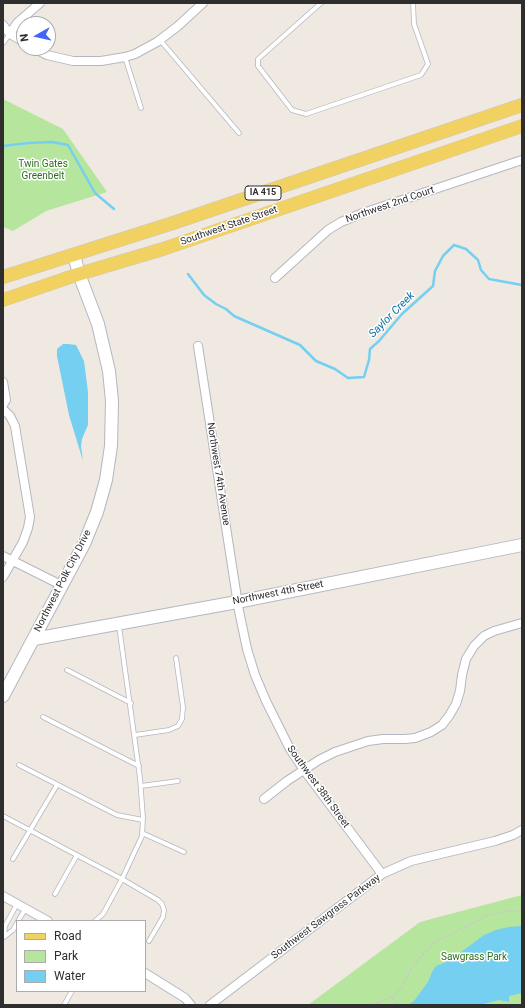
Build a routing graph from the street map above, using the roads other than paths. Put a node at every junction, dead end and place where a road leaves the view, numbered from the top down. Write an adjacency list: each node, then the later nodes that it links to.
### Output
1 (40, 3): 6 (street)
2 (203, 3): 8 (street)
3 (321, 3): 4 (lane)
4 (413, 3)
5 (3, 25): 6 (street)
6 (10, 34): 7 (street); 9 (lane)
7 (16, 37)
8 (160, 40): 11 (street); 15 (lane)
9 (3, 43)
10 (54, 56): 11 (street)
11 (125, 57): 13 (lane)
12 (522, 105): 17 (main road, Southwest State Street / IA 415)
13 (142, 108)
14 (522, 126): 18 (main road, Southwest State Street / IA 415)
15 (239, 133)
16 (522, 160): 20 (street, Northwest 2nd Court)
17 (74, 255): 18 (street); 19 (main road, Southwest State Street / IA 415)
18 (79, 274): 21 (main road, Southwest State Street / IA 415); 30 (street, Northwest Polk City Drive)
19 (3, 277)
20 (275, 278)
21 (3, 300)
22 (198, 346): 31 (street, Northwest 74th Avenue)
23 (3, 382): 24 (street)
24 (3, 405)
25 (3, 409): 28 (street)
26 (522, 545): 31 (street, Northwest 4th Street)
27 (3, 556): 28 (street)
28 (12, 561): 29 (street); 30 (street)
29 (3, 577)
30 (61, 585): 34 (street, Northwest Polk City Drive)
31 (237, 602): 32 (street, Northwest 4th Street); 43 (street, Southwest 38th Street)
32 (119, 623): 34 (street, Northwest 4th Street); 38 (lane)
33 (522, 623): 43 (street)
34 (34, 639): 37 (street, Northwest Polk City Drive)
35 (176, 658): 40 (lane)
36 (67, 670): 38 (lane)
37 (3, 696)
38 (131, 703): 40 (lane)
39 (43, 717): 42 (lane)
40 (135, 735): 42 (lane)
41 (19, 765): 45 (lane)
42 (139, 766): 46 (lane)
43 (304, 770): 47 (street); 56 (street, Southwest 38th Street)
44 (178, 781): 46 (lane)
45 (58, 785): 49 (lane); 51 (lane)
46 (141, 786): 49 (lane)
47 (264, 799)
48 (3, 816): 51 (lane)
49 (143, 820): 52 (lane)
50 (522, 830): 56 (street, Southwest Sawgrass Parkway)
51 (31, 831): 54 (lane); 55 (lane)
52 (142, 833): 53 (lane); 57 (lane)
53 (184, 852)
54 (77, 855): 57 (lane); 58 (lane)
55 (13, 859)
56 (382, 874): 74 (street, Southwest Sawgrass Parkway)
57 (122, 879): 62 (lane); 69 (lane)
58 (56, 894)
59 (3, 896): 60 (street)
60 (17, 904): 61 (street); 68 (lane)
61 (26, 908): 63 (lane); 64 (street)
62 (102, 914): 65 (lane); 66 (lane)
63 (19, 920)
64 (46, 920)
65 (96, 920)
66 (102, 920)
67 (16, 925): 68 (lane)
68 (4, 938)
69 (149, 941)
70 (146, 974): 73 (street)
71 (71, 992): 72 (lane)
72 (64, 1005)
73 (191, 1005)
74 (210, 1005)

